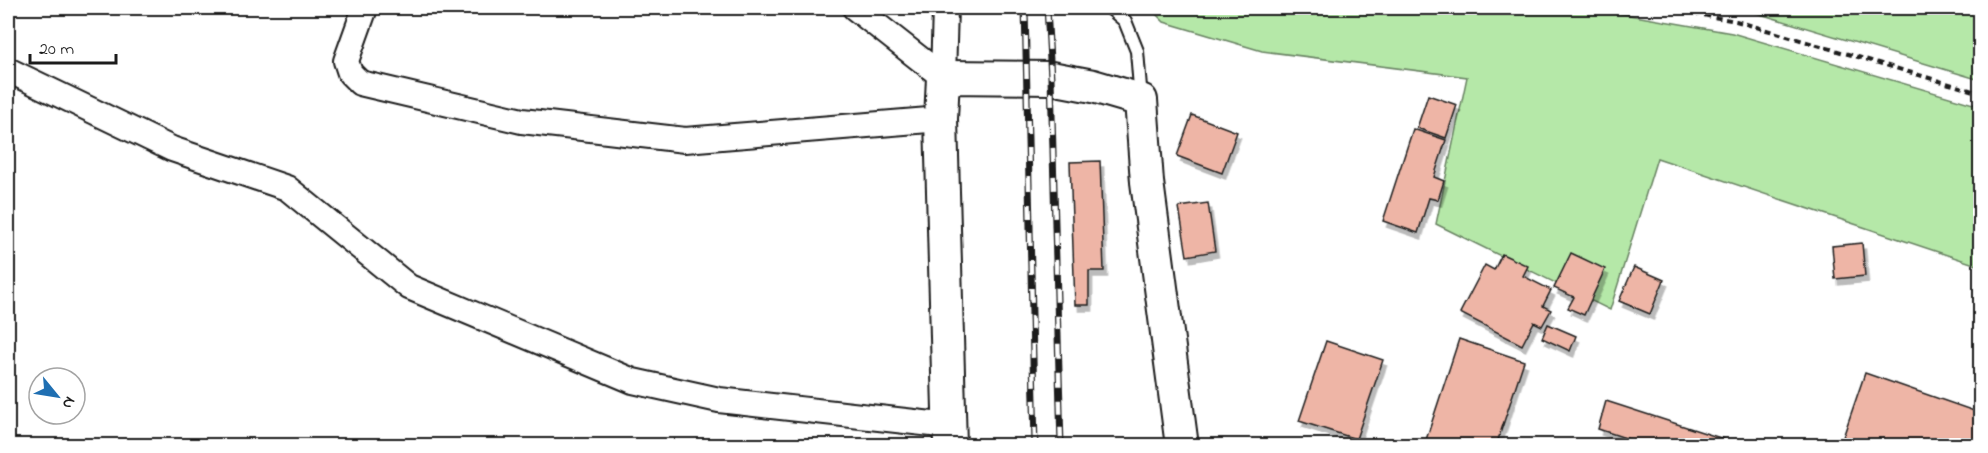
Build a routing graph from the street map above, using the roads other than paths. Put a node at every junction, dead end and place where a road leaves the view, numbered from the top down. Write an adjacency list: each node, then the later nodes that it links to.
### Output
1 (365, 8): 8 (street)
2 (855, 8): 6 (street)
3 (945, 8): 6 (street)
4 (1110, 8): 7 (lane)
5 (8, 70): 9 (street)
6 (943, 77): 7 (street); 8 (street)
7 (1141, 100): 10 (street)
8 (941, 119): 9 (street)
9 (950, 436)
10 (1182, 446)

